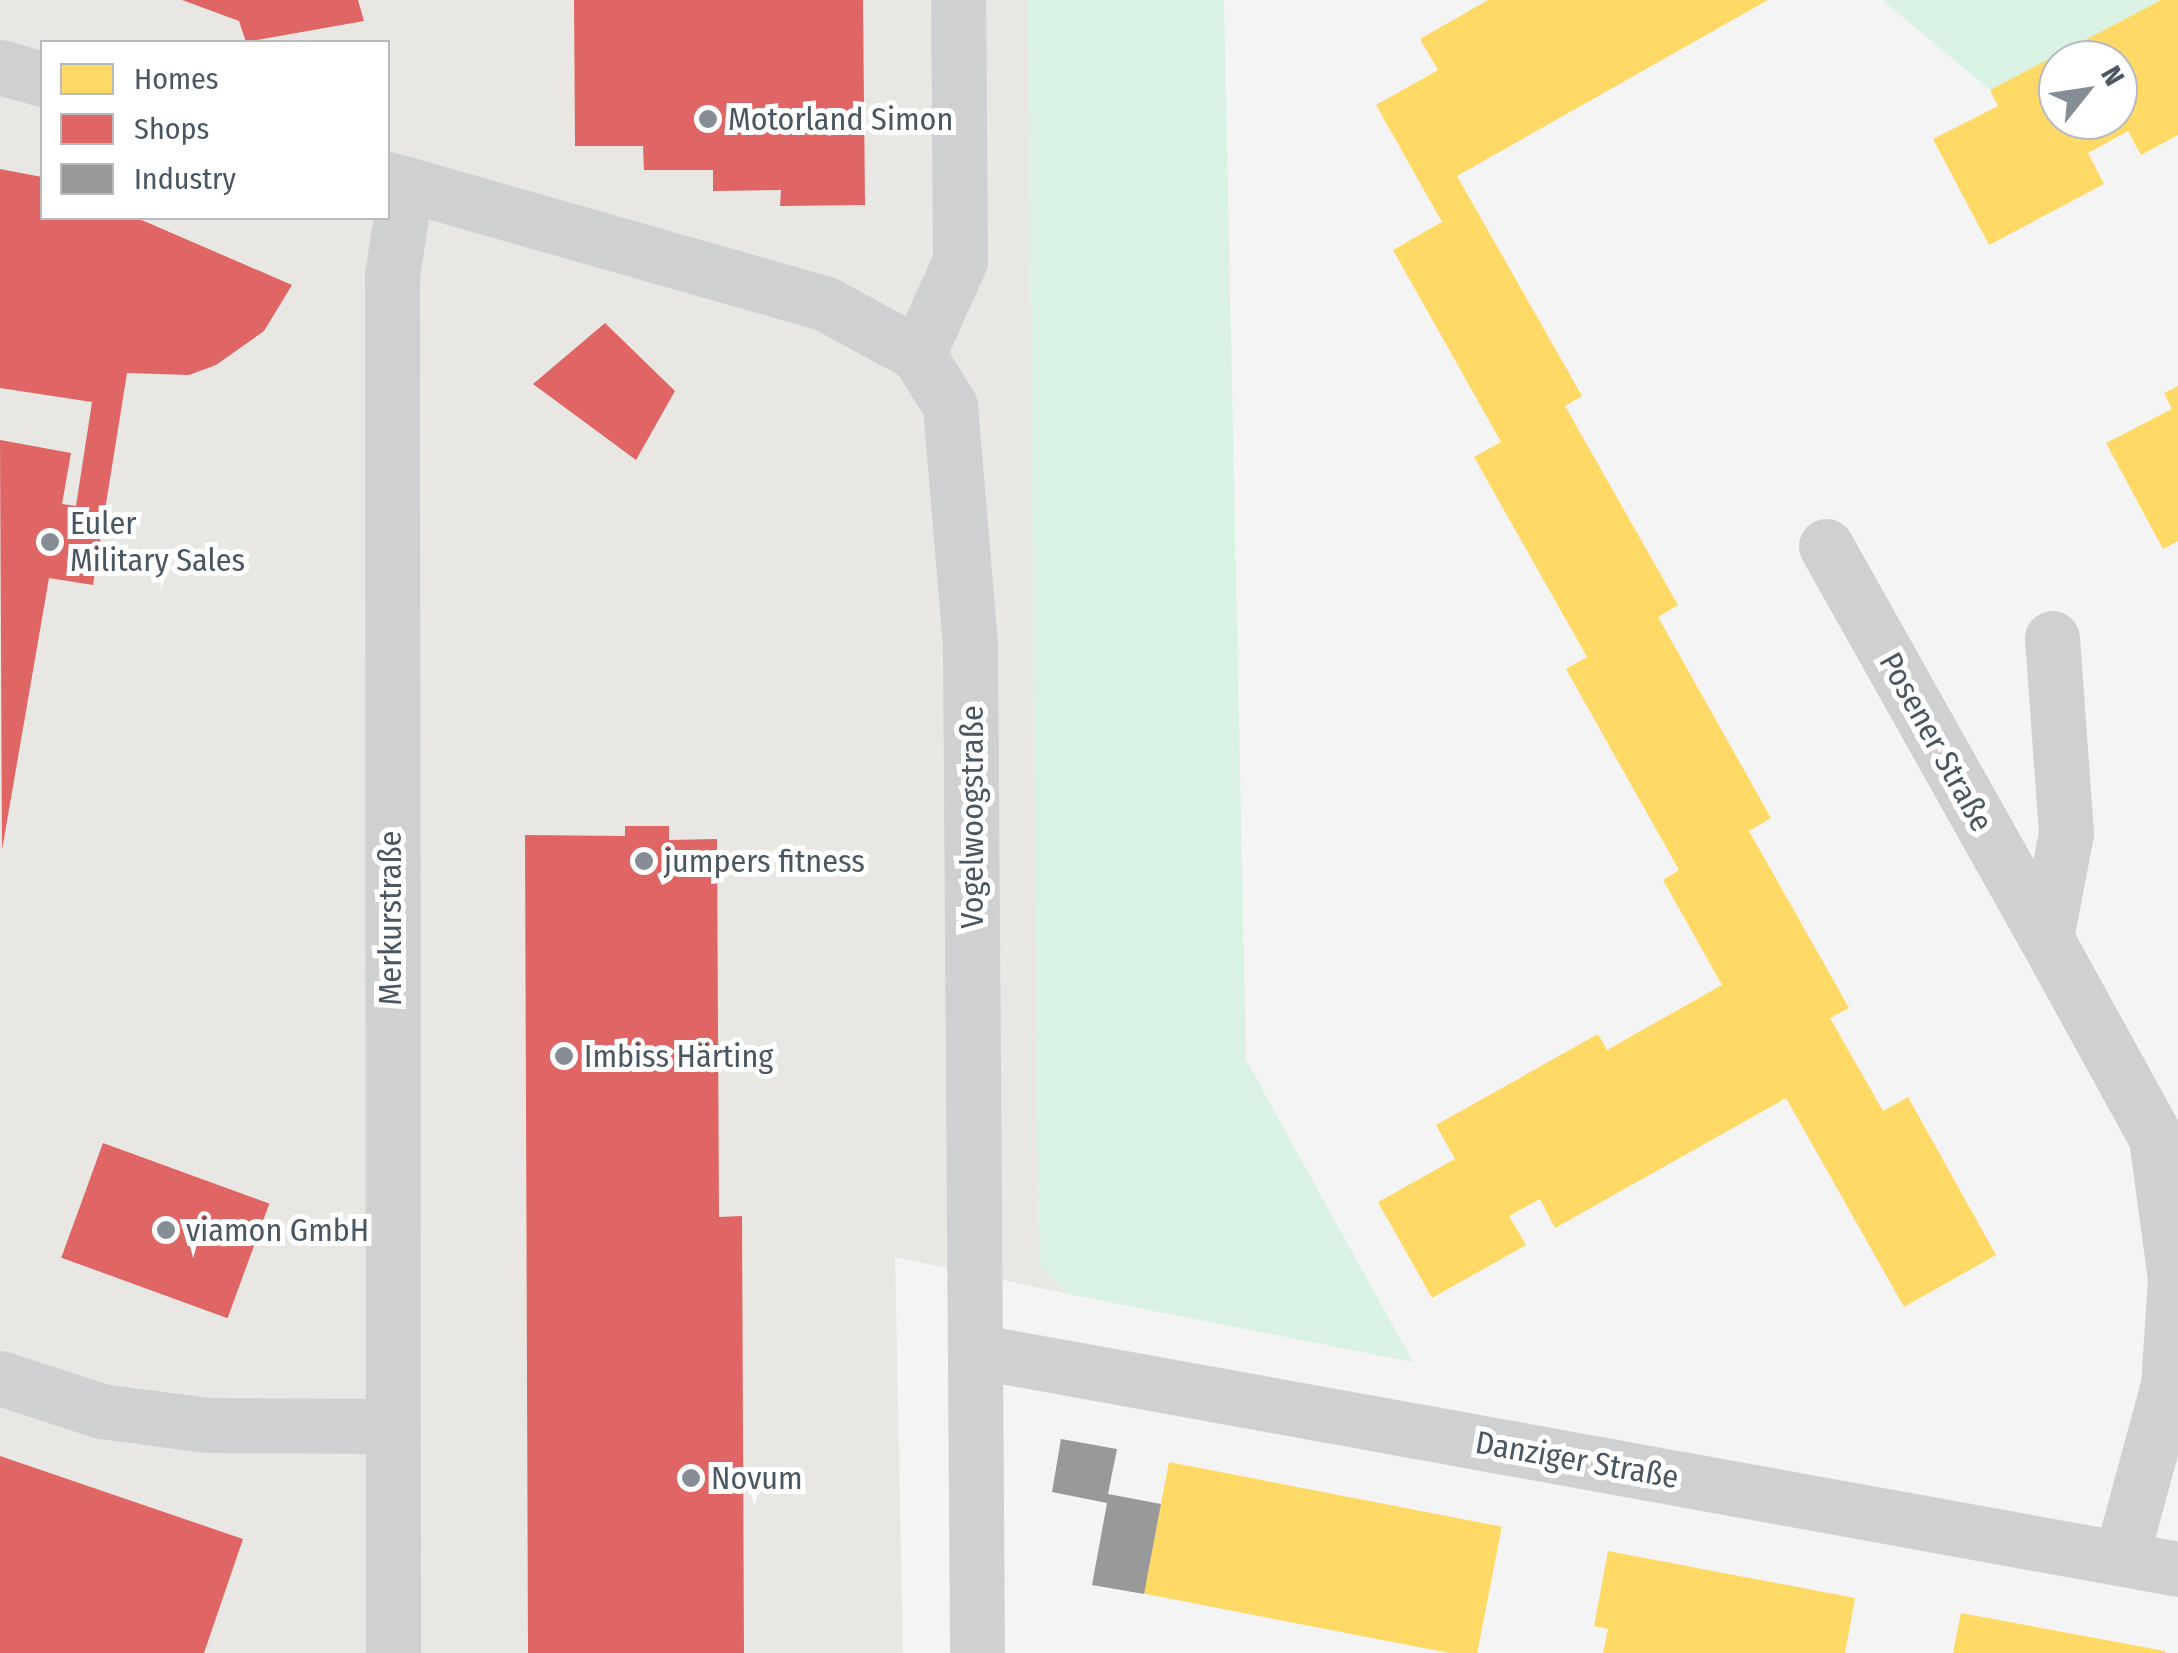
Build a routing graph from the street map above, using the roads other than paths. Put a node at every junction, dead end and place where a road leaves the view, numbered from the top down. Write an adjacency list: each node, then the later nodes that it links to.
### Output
1 (958, 0): 5 (street)
2 (0, 67): 3 (street)
3 (40, 79)
4 (397, 181): 5 (street, Merkurstraße); 11 (street, Merkurstraße)
5 (918, 354): 9 (street, Vogelwoogstraße)
6 (1826, 546): 8 (street, Posener Straße)
7 (2052, 638): 8 (street)
8 (2046, 938): 12 (street, Posener Straße)
9 (976, 1351): 12 (street, Danziger Straße); 15 (street, Vogelwoogstraße)
10 (0, 1378): 11 (street)
11 (392, 1426): 14 (street, Merkurstraße)
12 (2121, 1558): 13 (street, Danziger Straße)
13 (2178, 1569)
14 (393, 1653)
15 (978, 1653)

